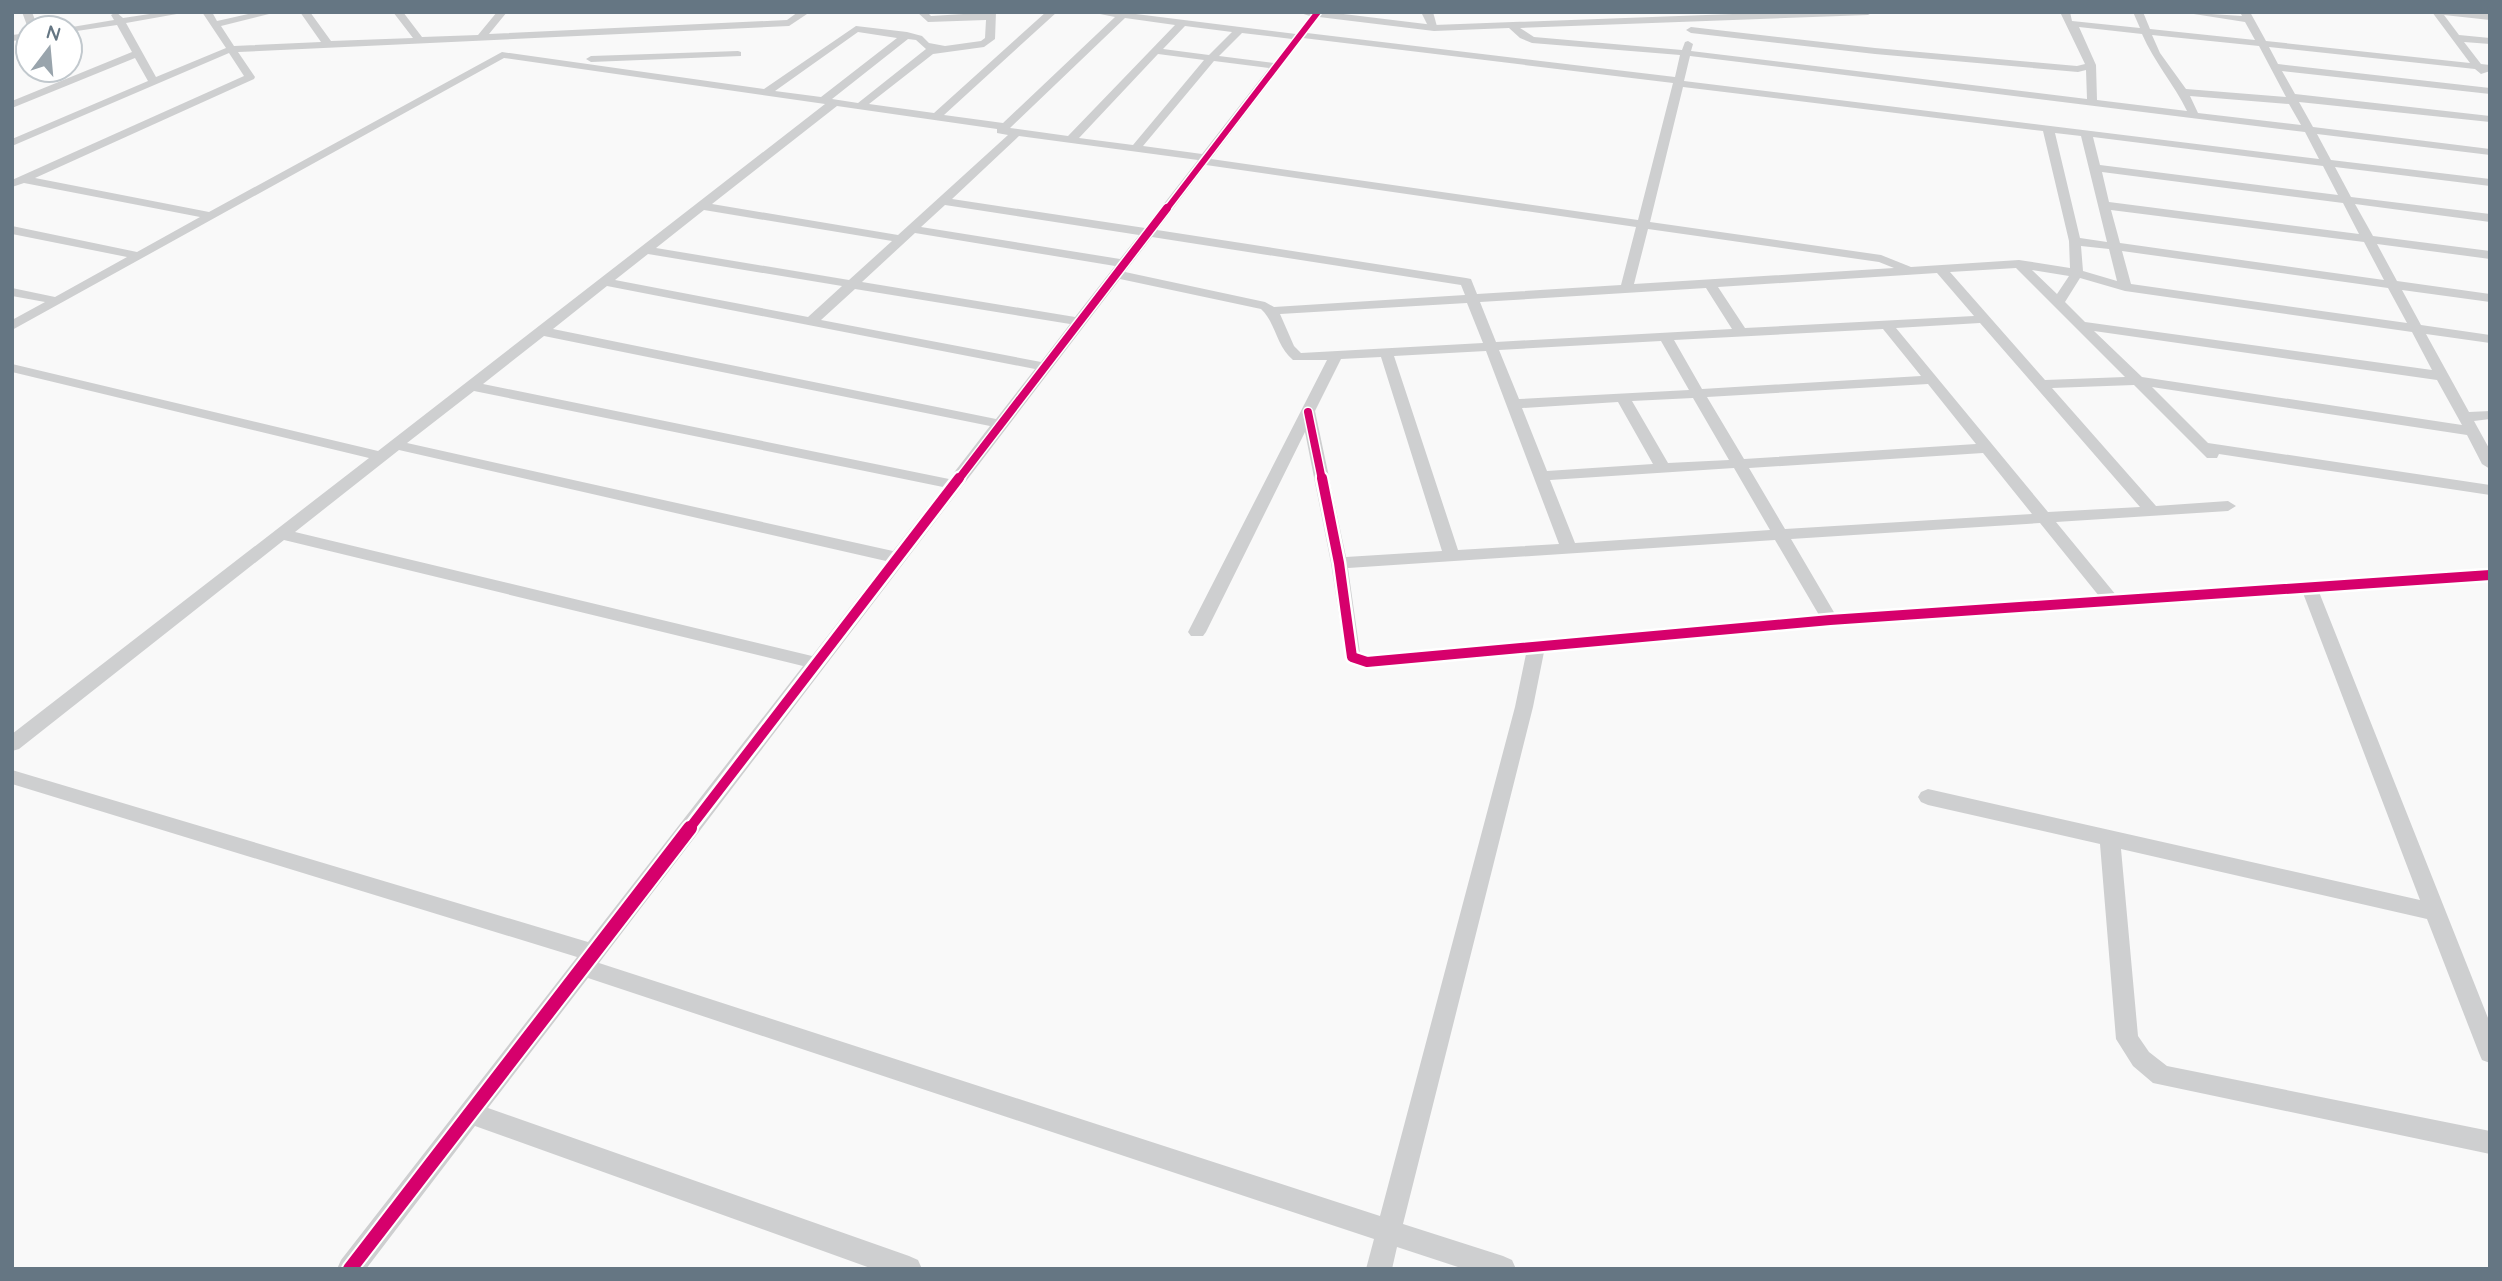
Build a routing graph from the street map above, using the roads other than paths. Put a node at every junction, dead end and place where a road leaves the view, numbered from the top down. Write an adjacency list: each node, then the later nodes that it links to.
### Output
1 (27, 12): 20 (street)
2 (183, 12): 25 (street)
3 (207, 12): 28 (street)
4 (272, 12): 28 (street)
5 (305, 12): 43 (street)
6 (398, 12): 39 (street)
7 (502, 12): 36 (street)
8 (805, 12): 42 (street)
9 (922, 12): 21 (street)
10 (1052, 12): 69 (street)
11 (1095, 12): 22 (street)
12 (1427, 12): 33 (street)
13 (1512, 12): 32 (street)
14 (1868, 12): 23 (street)
15 (2065, 12): 30 (street)
16 (2138, 12): 35 (street)
17 (2186, 12): 24 (street)
18 (2438, 12): 26 (street); 40 (street)
19 (1312, 13): 33 (street); 38 (street)
20 (12, 15)
21 (991, 15): 45 (street)
22 (1131, 15): 27 (street); 73 (street)
23 (1724, 15): 29 (street)
24 (2247, 16): 44 (street)
25 (117, 17): 31 (street); 49 (street)
26 (2490, 17)
27 (1182, 23): 34 (street); 47 (street)
28 (215, 24): 46 (street)
29 (1693, 24): 32 (street); 48 (street); 52 (street)
30 (2073, 24): 35 (street); 52 (street)
31 (84, 25)
32 (1516, 25): 33 (street); 48 (street)
33 (1434, 28)
34 (1239, 30): 38 (street); 51 (street)
35 (2147, 32): 44 (street); 61 (street)
36 (482, 36): 39 (street); 42 (street)
37 (907, 36): 45 (street); 62 (street); 65 (street)
38 (1299, 36): 53 (street); 58 (street)
39 (418, 38): 43 (street)
40 (2456, 38): 41 (street); 55 (street)
41 (2490, 41)
42 (566, 42): 50 (street)
43 (327, 43): 46 (street)
44 (2262, 43): 54 (street); 55 (street)
45 (941, 47): 67 (street)
46 (231, 48): 57 (street); 82 (street)
47 (1155, 51): 51 (street); 75 (street)
48 (1686, 53): 58 (street); 64 (street)
49 (137, 54): 57 (street); 66 (street)
50 (738, 54)
51 (1214, 58): 53 (street); 77 (street)
52 (2091, 65): 64 (street)
53 (1276, 66): 79 (street)
54 (2274, 67): 60 (street); 63 (street)
55 (2478, 67): 56 (street); 59 (street)
56 (2490, 68)
57 (154, 82): 76 (street)
58 (1679, 82): 71 (street); 90 (street)
59 (2490, 82)
60 (2490, 91)
61 (2183, 92): 63 (street); 68 (street)
62 (765, 93): 65 (street); 88 (street)
63 (2293, 99): 70 (street); 72 (street)
64 (2092, 101): 68 (street)
65 (829, 102): 67 (street); 87 (street)
66 (12, 105)
67 (860, 106): 69 (street)
68 (2194, 115): 72 (street)
69 (936, 117): 73 (street)
70 (2490, 119)
71 (2048, 128): 74 (street); 96 (street)
72 (2308, 128): 78 (street); 80 (street)
73 (1011, 130): 75 (street); 85 (street)
74 (2086, 133): 80 (street); 81 (street)
75 (1071, 140): 77 (street)
76 (12, 143)
77 (1135, 149): 79 (street)
78 (2490, 152)
79 (1204, 159): 90 (street); 93 (street)
80 (2327, 163): 83 (street); 84 (street)
81 (2095, 168): 84 (street); 86 (street)
82 (16, 180): 88 (street)
83 (2490, 183)
84 (2346, 200): 89 (street); 95 (street)
85 (944, 201): 91 (street); 93 (street)
86 (2104, 205): 95 (street); 97 (street)
87 (702, 206): 94 (street); 98 (street)
88 (211, 216): 100 (street)
89 (2490, 218)
90 (1644, 223): 104 (street); 111 (street)
91 (912, 229): 94 (street); 102 (street)
92 (12, 230): 100 (street)
93 (1148, 232): 102 (street); 113 (street)
94 (901, 239): 108 (street)
95 (2368, 239): 99 (street); 109 (street)
96 (2074, 241): 97 (street); 105 (street)
97 (2115, 246): 109 (street); 110 (street)
98 (646, 250): 106 (street); 108 (street)
99 (2490, 255)
100 (139, 256): 115 (street)
101 (2019, 264): 103 (street); 105 (street); 116 (street)
102 (1121, 269): 117 (street); 120 (street)
103 (1940, 269): 104 (street); 118 (street)
104 (1914, 271): 107 (street)
105 (2077, 273): 110 (street); 116 (street)
106 (605, 282): 119 (street); 125 (street)
107 (1709, 283): 111 (street); 126 (street)
108 (850, 284): 119 (street); 120 (street)
109 (2393, 285): 114 (street); 124 (street)
110 (2125, 287): 124 (street)
111 (1627, 288): 113 (street)
112 (12, 292): 115 (street)
113 (1472, 298): 117 (street); 129 (street)
114 (2490, 298)
115 (57, 302): 123 (street)
116 (2058, 303): 122 (street)
117 (1272, 311): 131 (street)
118 (1983, 318): 121 (street); 137 (street)
119 (811, 322): 132 (street)
120 (1080, 322): 132 (street)
121 (1886, 324): 126 (street); 135 (street)
122 (2080, 325): 134 (street); 136 (street)
123 (12, 326)
124 (2417, 329): 128 (street); 134 (street)
125 (542, 331): 138 (street); 145 (street)
126 (1741, 332): 127 (street)
127 (1665, 337): 129 (street); 139 (street)
128 (2490, 340)
129 (1491, 346): 130 (street); 141 (street)
130 (1386, 352): 131 (street); 162 (street)
131 (1336, 355): 142 (street)
132 (1045, 366): 145 (street)
133 (12, 368): 149 (street)
134 (2442, 376): 144 (street)
135 (1931, 380): 139 (street); 148 (street)
136 (2137, 381): 137 (street); 146 (street); 155 (street)
137 (2041, 384): 157 (street)
138 (471, 386): 147 (street); 154 (street)
139 (1696, 393): 140 (street); 150 (street)
140 (1623, 398): 141 (street); 152 (street)
141 (1513, 404): 153 (street)
142 (1308, 412): 164 (street); 169 (street)
143 (2490, 415): 144 (street)
144 (2464, 417): 146 (street)
145 (1000, 424): 154 (street)
146 (2472, 431): 151 (street)
147 (395, 445): 149 (street); 163 (street)
148 (1987, 447): 150 (street); 158 (street)
149 (381, 456): 159 (street)
150 (1738, 463): 152 (street); 160 (street)
151 (2490, 464)
152 (1663, 468): 153 (street)
153 (1541, 476): 161 (street)
154 (954, 485): 163 (street)
155 (2490, 490)
156 (2228, 506): 157 (street)
157 (2152, 511): 158 (street)
158 (2045, 518): 160 (street); 167 (street)
159 (281, 534): 171 (street); 172 (street)
160 (1782, 534): 161 (street); 168 (street)
161 (1569, 548): 162 (street)
162 (1451, 555): 164 (street)
163 (898, 558): 171 (street)
164 (1339, 563): 170 (street)
165 (2490, 575): 166 (street)
166 (2309, 587): 167 (street); 176 (street)
167 (2112, 601): 168 (street)
168 (1830, 620): 170 (street)
169 (1197, 632)
170 (1536, 648): 181 (street)
171 (816, 663): 177 (street)
172 (12, 744)
173 (12, 777): 177 (street)
174 (1927, 797): 175 (street)
175 (2110, 839): 176 (street); 180 (street)
176 (2435, 912): 178 (street)
177 (588, 960): 179 (street); 181 (street)
178 (2490, 1053)
179 (470, 1113): 182 (street); 183 (street)
180 (2490, 1143)
181 (1388, 1231): 184 (street); 185 (street)
182 (350, 1269)
183 (909, 1269)
184 (1379, 1269)
185 (1503, 1269)

